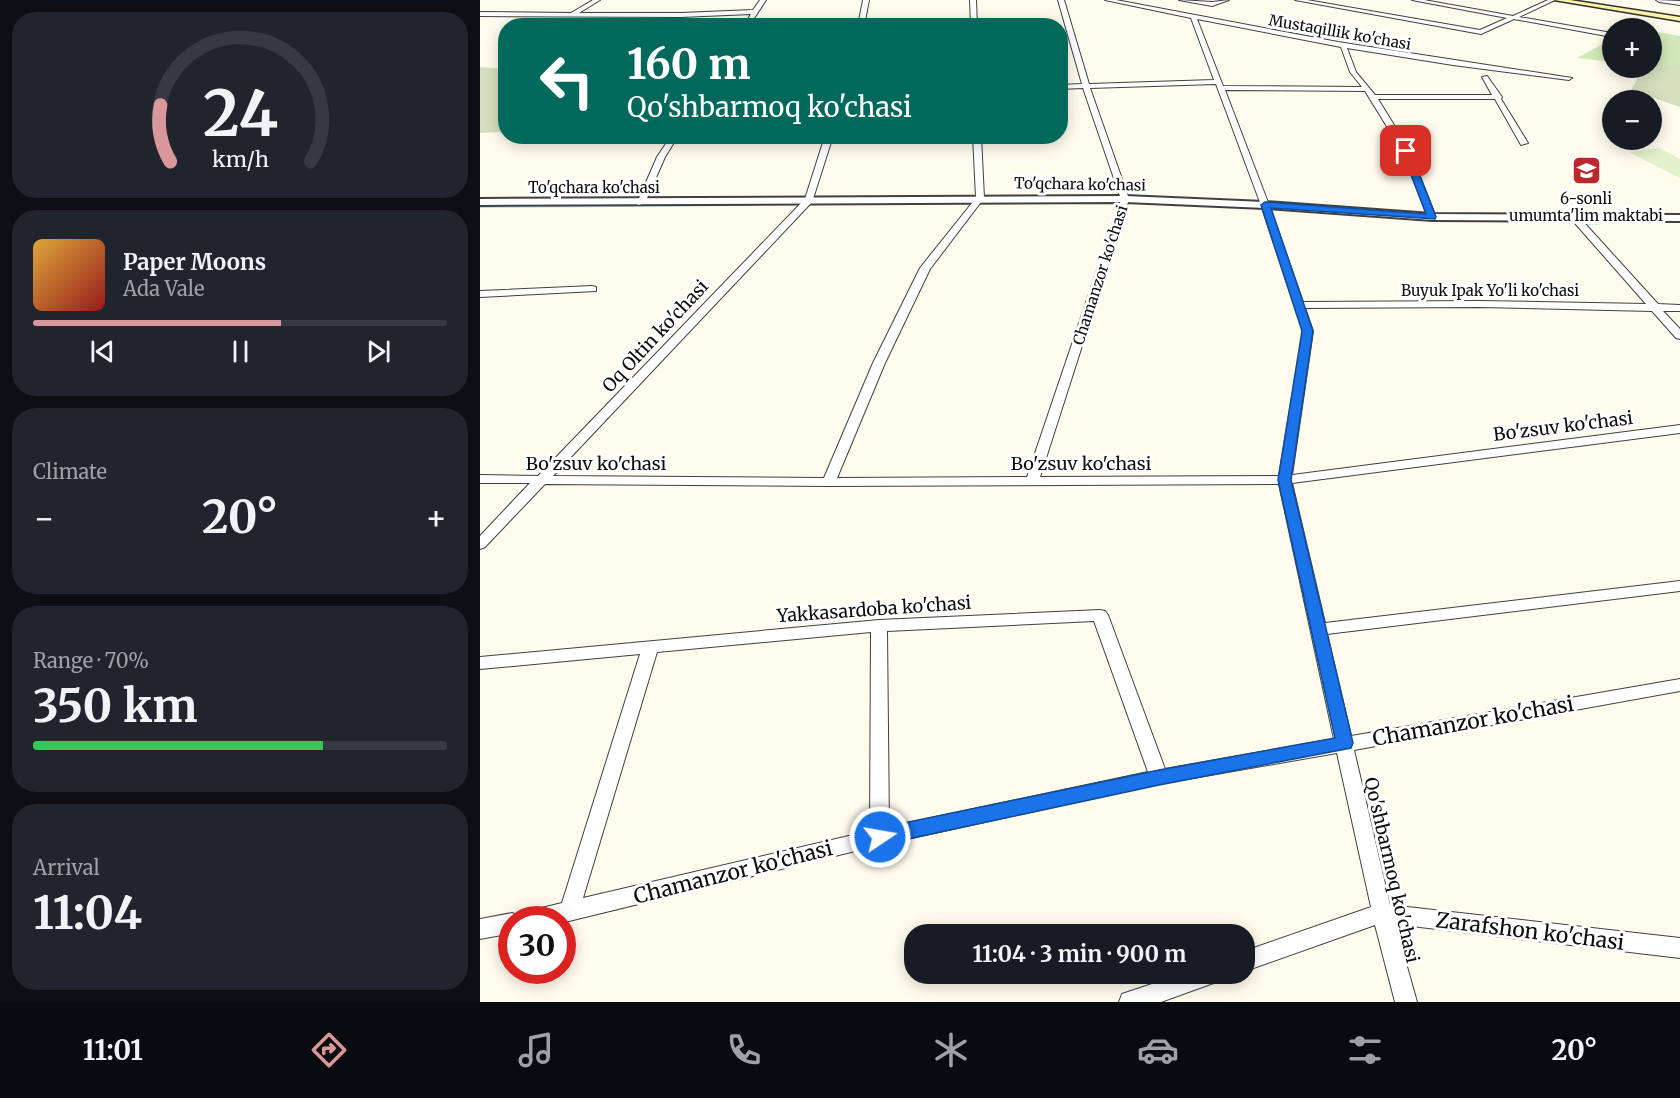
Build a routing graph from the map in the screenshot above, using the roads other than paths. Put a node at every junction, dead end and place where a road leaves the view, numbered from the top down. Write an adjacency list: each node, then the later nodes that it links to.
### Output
1 (597, 0): 19 (street)
2 (763, 0): 17 (street)
3 (866, 0): 22 (street)
4 (973, 0): 23 (street)
5 (1061, 0): 24 (street, Chamanzor ko'chasi)
6 (1108, 0): 16 (street, Mustaqillik ko'chasi)
7 (1182, 0): 8 (street)
8 (1226, 0)
9 (1298, 0): 20 (street)
10 (1415, 0): 20 (street)
11 (1552, 0): 20 (street)
12 (1557, 0): 26 (main road)
13 (1659, 0): 15 (street)
14 (1167, 3): 16 (street)
15 (1680, 3)
16 (1151, 9): 25 (street, Mustaqillik ko'chasi)
17 (755, 12): 19 (street); 21 (street)
18 (480, 14): 19 (street)
19 (572, 15)
20 (1514, 17): 28 (street)
21 (751, 18)
22 (863, 18)
23 (974, 18)
24 (1066, 18)
25 (1194, 18): 29 (street, Mustaqillik ko'chasi); 32 (street, Qo'shbarmoq ko'chasi)
26 (1680, 20)
27 (1068, 24): 33 (street, Chamanzor ko'chasi)
28 (1602, 33)
29 (1343, 44): 31 (street, Mustaqillik ko'chasi); 35 (street)
30 (1485, 77): 37 (street)
31 (1569, 78)
32 (1219, 85): 33 (street); 35 (street); 47 (street, Qo'shbarmoq ko'chasi)
33 (1086, 86): 34 (street); 43 (street, Chamanzor ko'chasi)
34 (1068, 87)
35 (1366, 89): 36 (street)
36 (1374, 97): 37 (street); 48 (street)
37 (1498, 97): 38 (street)
38 (1524, 143)
39 (670, 144): 46 (street)
40 (826, 144): 44 (street, Oq Oltin ko'chasi)
41 (977, 144): 42 (street)
42 (980, 198): 43 (street, To'qchara ko'chasi); 44 (street, To'qchara ko'chasi); 61 (street)
43 (1125, 199): 47 (street, To'qchara ko'chasi); 62 (street, Chamanzor ko'chasi)
44 (809, 200): 46 (street, To'qchara ko'chasi); 60 (street, Oq Oltin ko'chasi)
45 (480, 202): 46 (street, To'qchara ko'chasi)
46 (641, 203)
47 (1265, 205): 48 (street, To'qchara ko'chasi); 53 (street, Qo'shbarmoq ko'chasi)
48 (1432, 217): 50 (street, To'qchara ko'chasi)
49 (1680, 218): 50 (street, To'qchara ko'chasi)
50 (1576, 219): 54 (street)
51 (592, 289): 52 (street)
52 (480, 294)
53 (1299, 305): 54 (street, Buyuk Ipak Yo'li ko'chasi); 59 (street, Qo'shbarmoq ko'chasi)
54 (1653, 306): 55 (street, Buyuk Ipak Yo'li ko'chasi); 56 (street)
55 (1680, 308)
56 (1680, 336)
57 (1680, 429): 59 (street, Bo'zsuv ko'chasi)
58 (480, 479): 60 (street, Bo'zsuv ko'chasi)
59 (1285, 480): 62 (street, Bo'zsuv ko'chasi); 66 (street, Qo'shbarmoq ko'chasi)
60 (540, 482): 61 (street, Bo'zsuv ko'chasi); 63 (street, Oq Oltin ko'chasi)
61 (829, 482): 62 (street, Bo'zsuv ko'chasi)
62 (1032, 482)
63 (480, 544)
64 (1680, 586): 66 (street)
65 (879, 626): 67 (street, Yakkasardoba ko'chasi); 71 (street, Yakkasardoba ko'chasi); 72 (street)
66 (1317, 630): 70 (street, Qo'shbarmoq ko'chasi)
67 (650, 648): 68 (street, Yakkasardoba ko'chasi); 73 (street)
68 (480, 663)
69 (1680, 685): 70 (street, Chamanzor ko'chasi)
70 (1345, 743): 71 (street, Chamanzor ko'chasi); 75 (street, Qo'shbarmoq ko'chasi)
71 (1159, 777): 72 (street, Chamanzor ko'chasi)
72 (880, 837): 74 (street, Chamanzor ko'chasi)
73 (571, 906)
74 (576, 910)
75 (1382, 913): 78 (street, Zarafshon ko'chasi); 79 (street, Zarafshon ko'chasi); 82 (street, Qo'shbarmoq ko'chasi)
76 (498, 926): 77 (street)
77 (480, 929)
78 (1680, 948)
79 (1255, 958)
80 (1182, 984): 81 (street)
81 (1130, 1002)
82 (1406, 1002)

